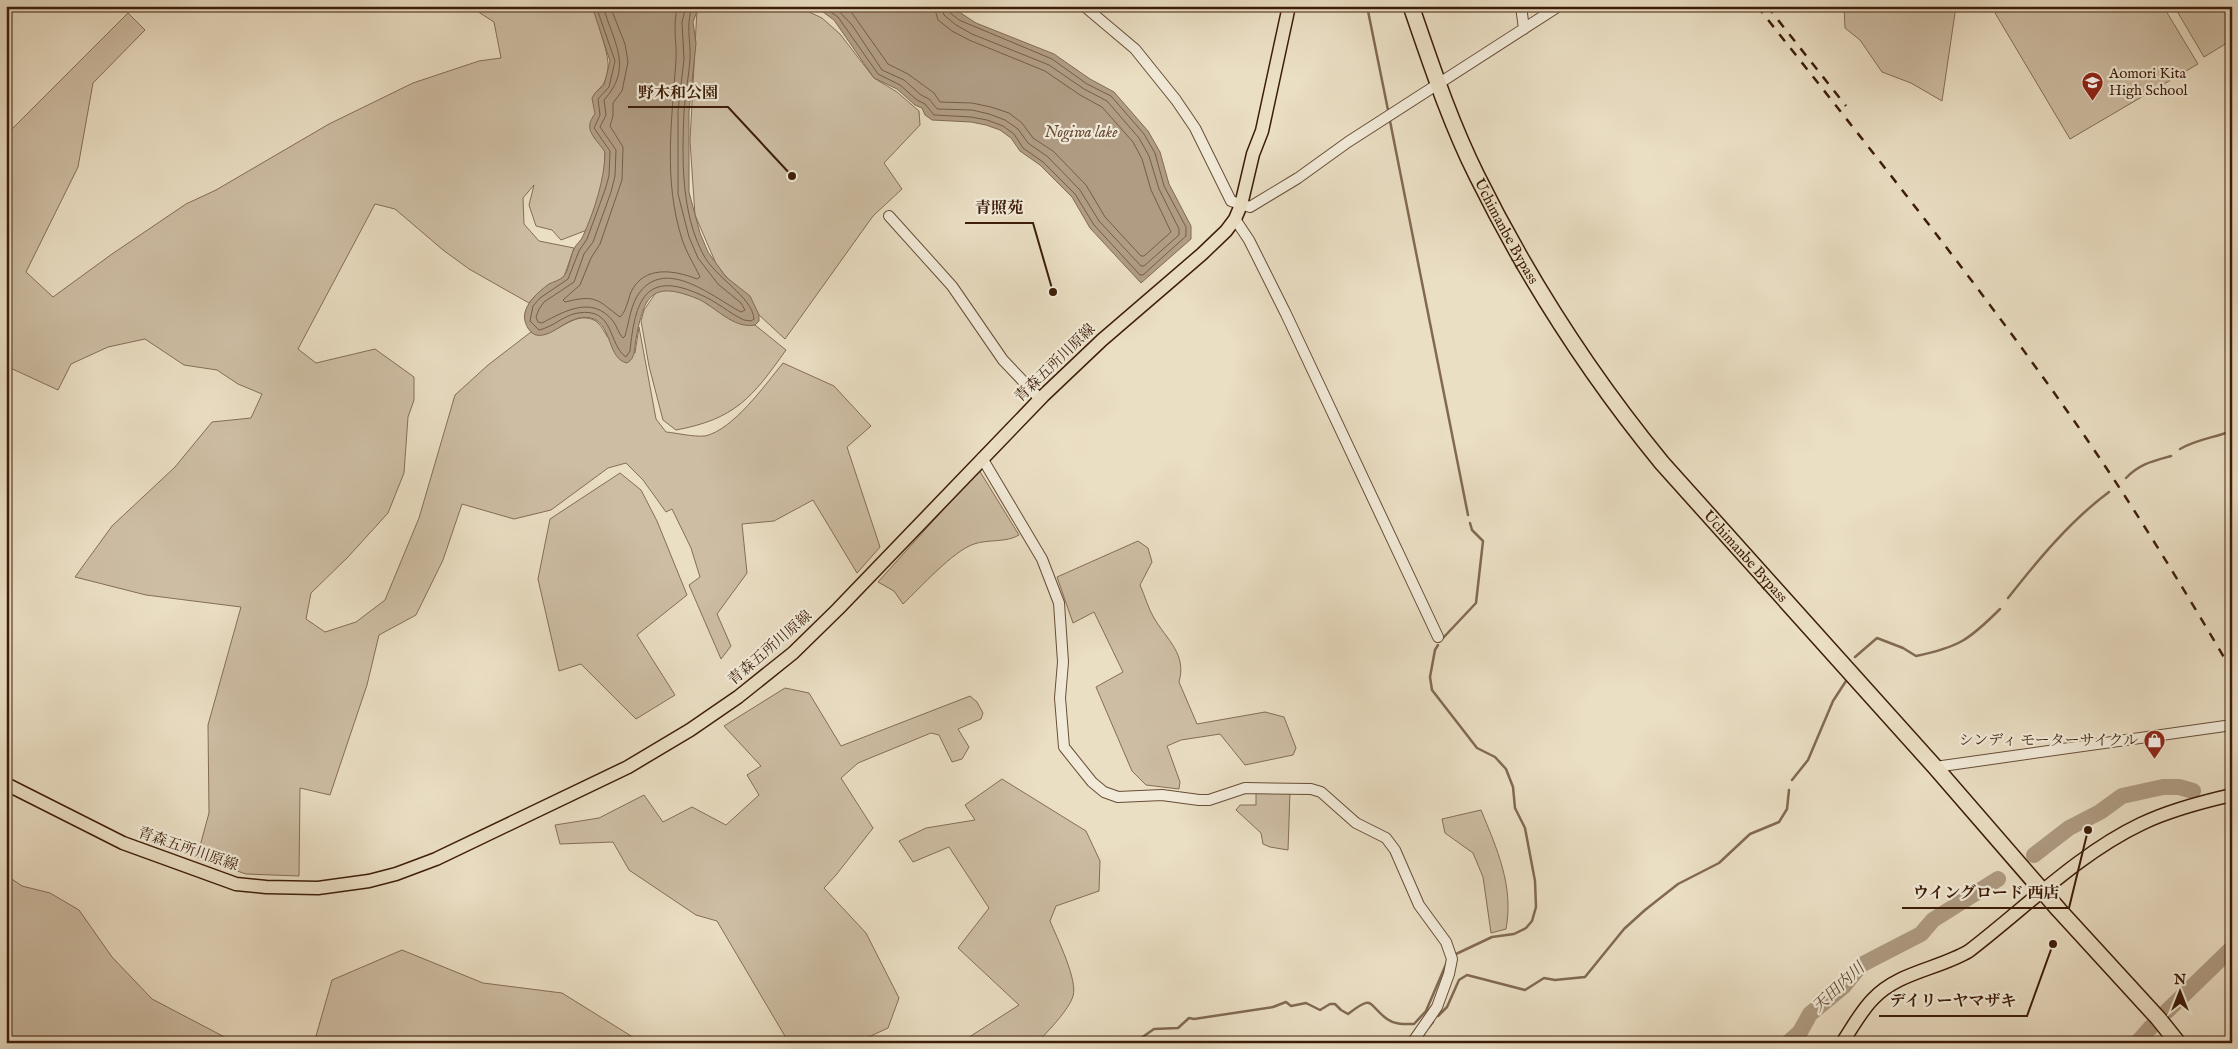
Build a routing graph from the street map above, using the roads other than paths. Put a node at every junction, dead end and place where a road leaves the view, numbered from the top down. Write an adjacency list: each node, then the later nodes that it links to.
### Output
1 (1084, 6): 8 (street)
2 (1289, 6): 8 (main road, 青森五所川原線)
3 (1411, 6): 7 (highway, Uchimanbe Bypass)
4 (1521, 6): 6 (street)
5 (1559, 6): 6 (street)
6 (1524, 29): 7 (street)
7 (1438, 85): 8 (street); 15 (highway, Uchimanbe Bypass)
8 (1241, 205): 10 (main road, 青森五所川原線)
9 (888, 216): 11 (street)
10 (1235, 219): 11 (main road, 青森五所川原線); 13 (street)
11 (1040, 398): 12 (main road, 青森五所川原線)
12 (982, 458): 16 (main road, 青森五所川原線); 19 (street)
13 (1438, 637)
14 (2232, 725): 15 (street)
15 (1935, 767): 18 (highway, Uchimanbe Bypass)
16 (6, 784)
17 (2232, 795): 18 (main road)
18 (2043, 891): 20 (main road); 21 (highway, Uchimanbe Bypass)
19 (1412, 1043)
20 (1842, 1043)
21 (2178, 1043)

